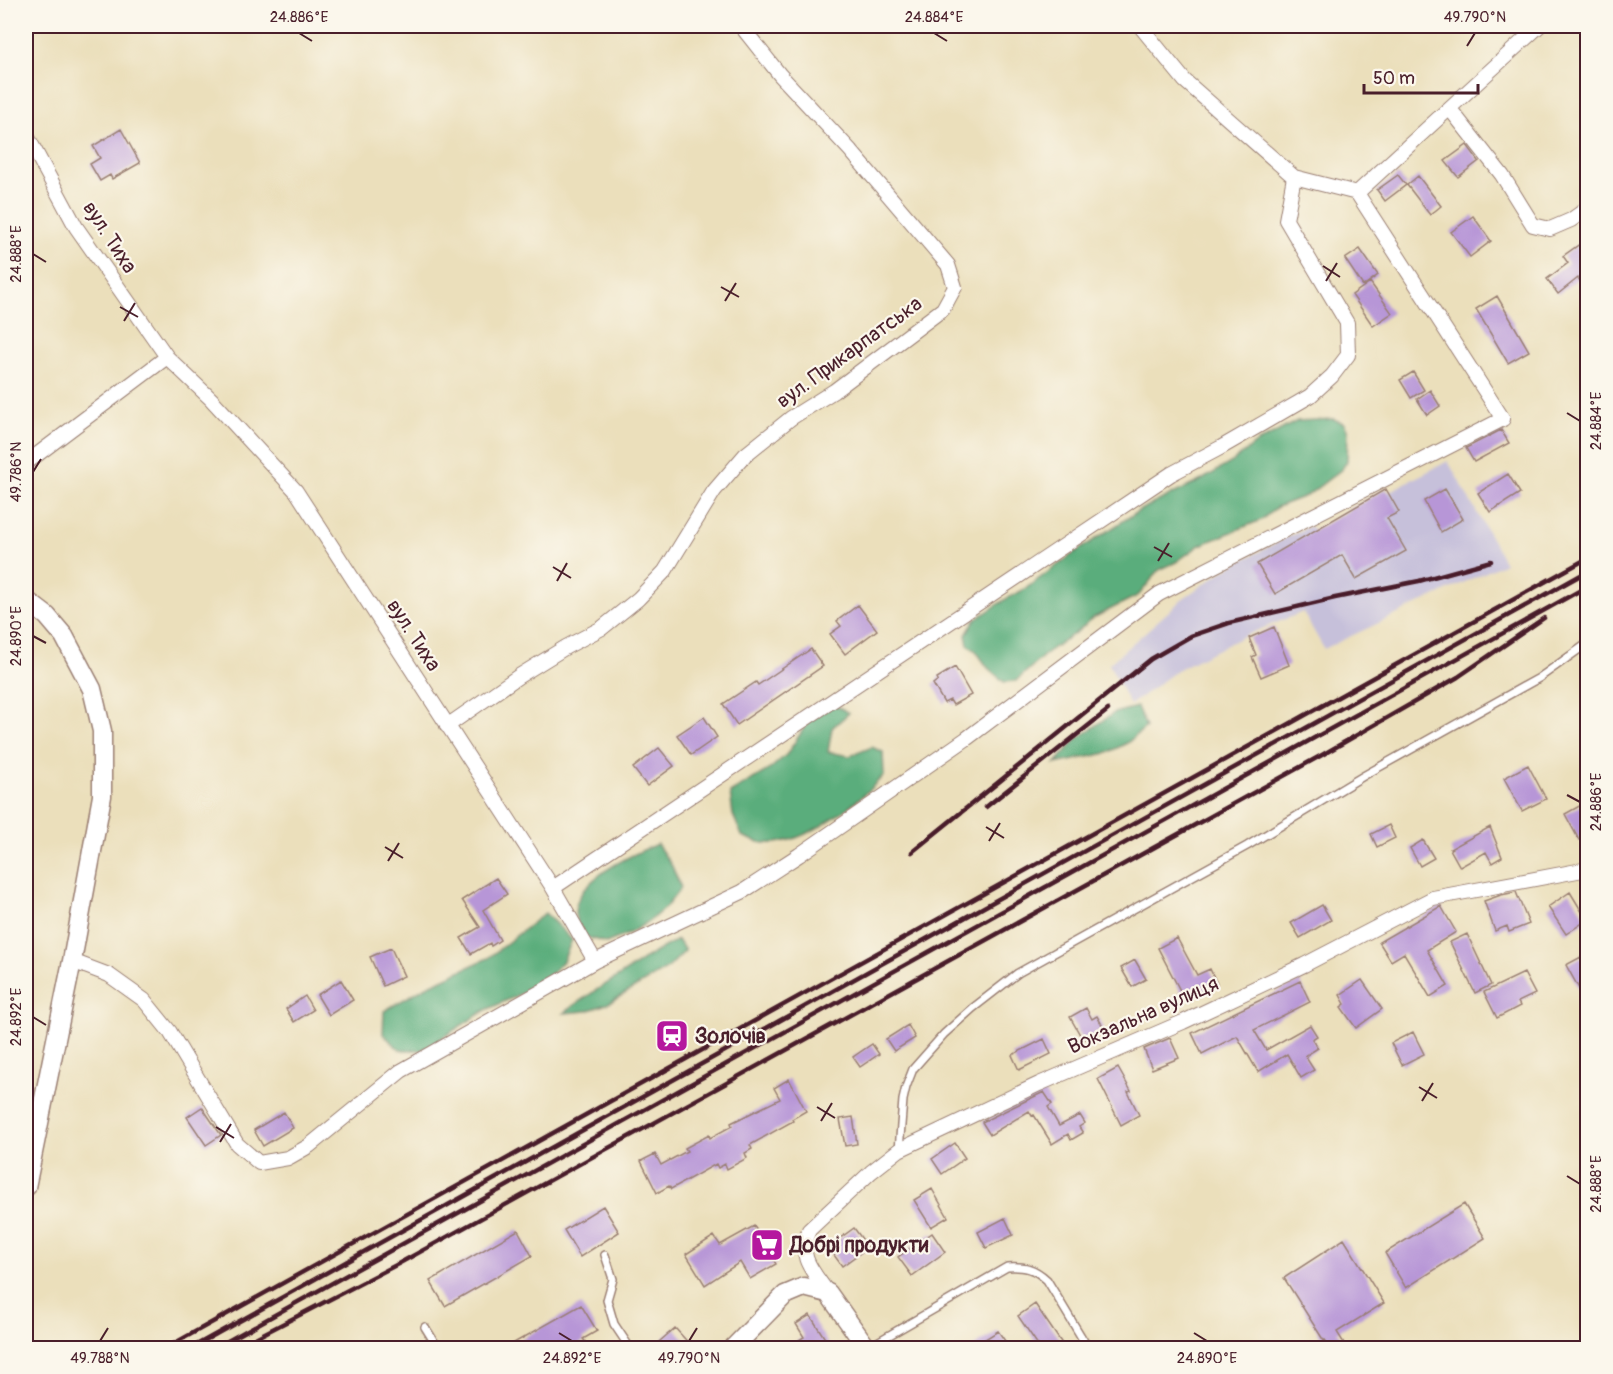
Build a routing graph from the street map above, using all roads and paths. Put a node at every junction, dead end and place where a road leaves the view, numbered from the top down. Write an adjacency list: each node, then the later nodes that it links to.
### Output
1 (741, 26): 13 (street, вул. Прикарпатська)
2 (1140, 26): 6 (street)
3 (1539, 26): 4 (street)
4 (1450, 109): 7 (street); 8 (street)
5 (26, 134): 9 (street, вул. Тиха)
6 (1294, 177): 7 (street); 15 (street)
7 (1357, 193): 17 (street)
8 (1587, 208)
9 (167, 357): 10 (street); 13 (street, вул. Тиха)
10 (26, 464)
11 (26, 600): 16 (street)
12 (1587, 643): 18 (lane)
13 (447, 726): 15 (street, вул. Тиха)
14 (1587, 869): 18 (street, Вокзальна вулиця)
15 (552, 888): 17 (street, вул. Тиха)
16 (72, 961): 17 (street); 19 (street)
17 (595, 961)
18 (899, 1149): 21 (street, Вокзальна вулиця)
19 (26, 1187)
20 (605, 1255): 24 (lane)
21 (828, 1293): 25 (street); 26 (street)
22 (425, 1327): 23 (lane)
23 (438, 1348)
24 (630, 1348)
25 (733, 1348)
26 (867, 1348): 27 (lane)
27 (1088, 1348)

